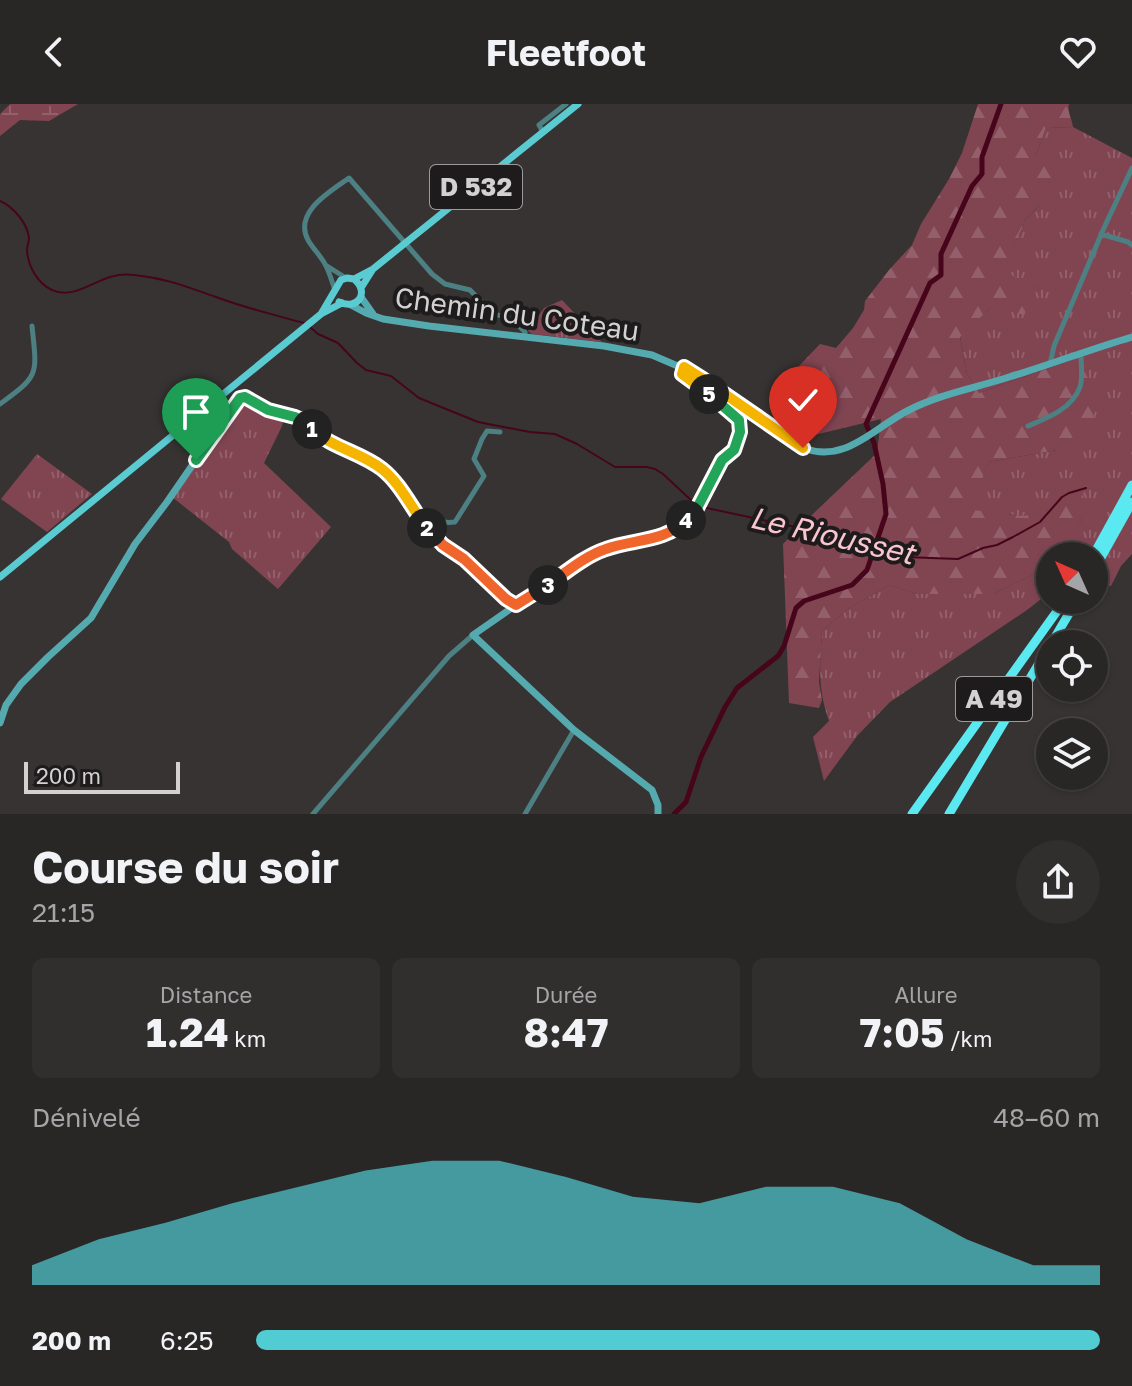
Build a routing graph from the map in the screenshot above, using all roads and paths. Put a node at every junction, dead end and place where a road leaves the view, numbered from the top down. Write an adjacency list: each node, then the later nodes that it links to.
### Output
1 (566, 104): 3 (street)
2 (578, 104): 3 (main road, D 532)
3 (543, 132): 6 (main road, D 532)
4 (1132, 168): 5 (street)
5 (1101, 234): 7 (street); 22 (street)
6 (405, 245): 8 (street); 9 (main road, D 532); 19 (street)
7 (1132, 245)
8 (326, 266): 10 (street); 12 (street)
9 (373, 269): 10 (main road, D 532); 11 (main road, D 532)
10 (350, 279): 11 (main road); 12 (main road)
11 (361, 288): 13 (main road)
12 (335, 291): 14 (main road); 16 (main road)
13 (361, 297): 15 (main road); 17 (street, Chemin du Coteau)
14 (342, 303): 15 (main road); 16 (main road)
15 (351, 305): 17 (street, Chemin du Coteau)
16 (321, 314): 32 (main road)
17 (373, 314): 19 (street, Chemin du Coteau)
18 (32, 326): 24 (street)
19 (525, 337): 23 (street, Chemin du Coteau)
20 (1132, 337): 21 (street, Chemin du Coteau)
21 (1081, 354): 22 (street, Chemin du Coteau); 25 (street)
22 (1050, 365): 23 (street, Chemin du Coteau)
23 (684, 367): 33 (street)
24 (0, 404)
25 (1028, 426)
26 (500, 432): 28 (street)
27 (1132, 485): 30 (highway)
28 (401, 490): 33 (street); 37 (street)
29 (1132, 502): 31 (highway)
30 (1101, 542)
31 (1108, 545)
32 (0, 577)
33 (516, 605): 35 (street)
34 (1055, 614): 42 (highway, A 49)
35 (473, 635): 38 (street); 39 (street)
36 (1036, 668): 43 (highway, A 49)
37 (0, 723)
38 (574, 730): 40 (street); 41 (street)
39 (313, 814)
40 (525, 814)
41 (658, 814)
42 (912, 814)
43 (949, 814)

